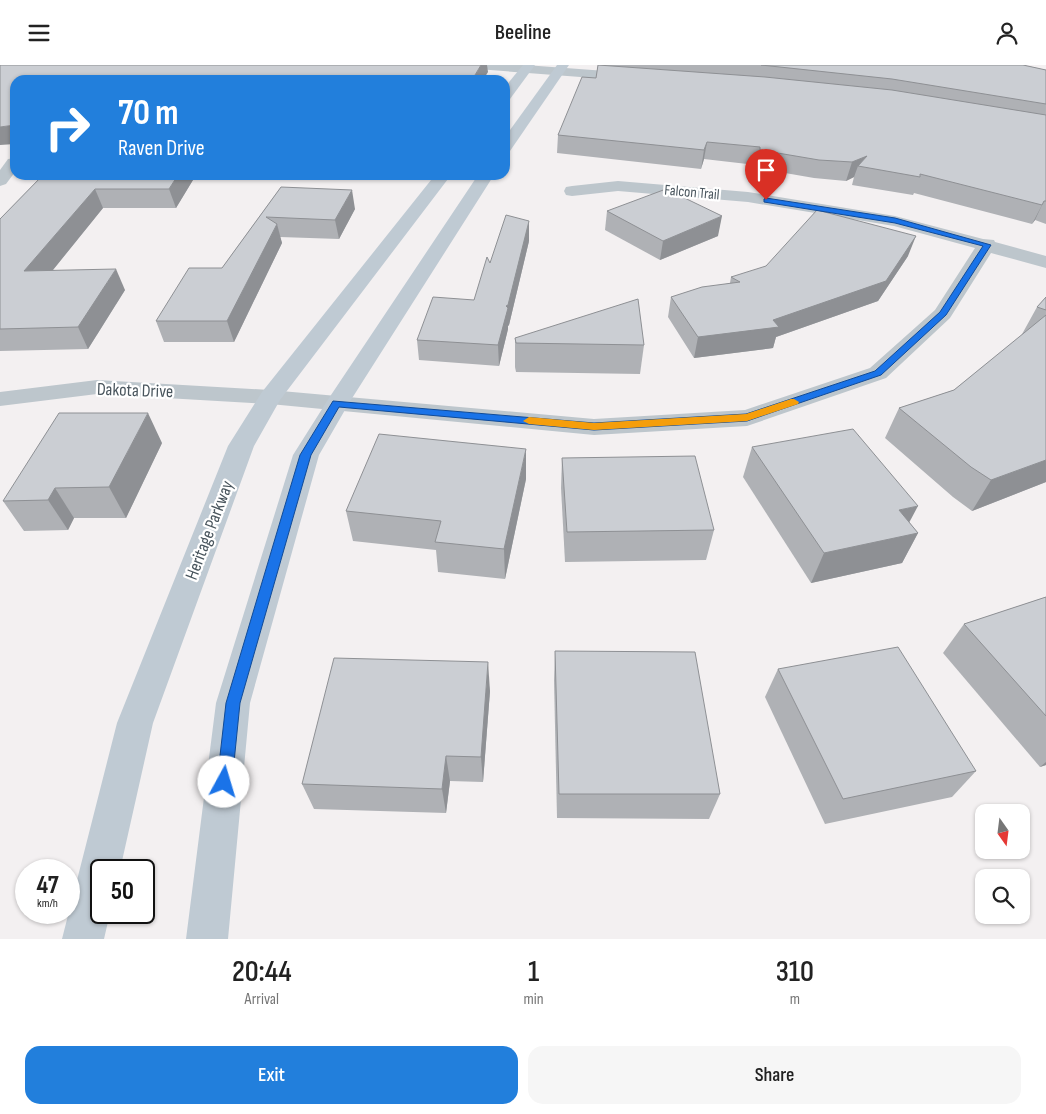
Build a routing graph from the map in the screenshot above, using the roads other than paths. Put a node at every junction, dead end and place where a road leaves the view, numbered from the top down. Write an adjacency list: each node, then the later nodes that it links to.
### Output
1 (478, 65): 2 (street)
2 (528, 67): 3 (street); 5 (main road)
3 (562, 68): 4 (street); 6 (main road)
4 (647, 78)
5 (510, 90)
6 (510, 141)
7 (10, 168): 10 (street)
8 (440, 180): 14 (main road, Heritage Parkway)
9 (483, 180): 16 (main road)
10 (0, 181)
11 (572, 191): 12 (street, Falcon Trail)
12 (987, 245): 13 (street, Falcon Trail); 16 (street, Dakota Drive)
13 (1046, 262)
14 (270, 397): 15 (street, Dakota Drive); 16 (street, Dakota Drive); 17 (main road, Heritage Parkway)
15 (0, 399)
16 (336, 403): 18 (main road)
17 (83, 939)
18 (207, 939)

